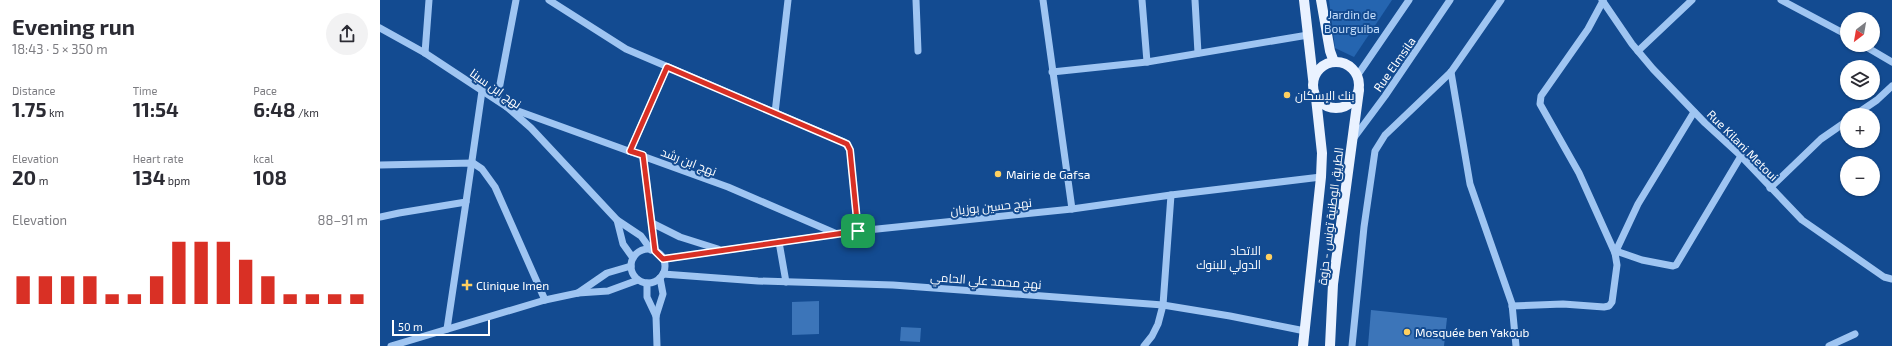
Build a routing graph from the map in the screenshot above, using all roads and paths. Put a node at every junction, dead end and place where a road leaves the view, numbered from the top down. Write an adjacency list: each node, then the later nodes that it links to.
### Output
1 (429, 0): 23 (street)
2 (516, 0): 37 (street)
3 (549, 0): 28 (street)
4 (788, 0): 41 (street)
5 (916, 0): 20 (street)
6 (1042, 0): 29 (street)
7 (1142, 0): 25 (street)
8 (1195, 0): 24 (street)
9 (1304, 0): 19 (main road)
10 (1321, 0): 26 (main road)
11 (1409, 0): 31 (street)
12 (1450, 0): 43 (street, Rue Elmsila)
13 (1501, 0): 30 (street)
14 (1692, 0): 21 (street)
15 (1781, 0): 18 (street)
16 (1602, 1): 21 (street, Rue Kilani Metoui); 62 (street)
17 (380, 28): 23 (street, نهج ابن سينا)
18 (1840, 32)
19 (1308, 35): 24 (street); 32 (main road)
20 (918, 51)
21 (1638, 51): 40 (street, Rue Kilani Metoui)
22 (1875, 52): 27 (street)
23 (425, 53): 35 (street, نهج ابن سينا)
24 (1198, 53): 25 (street)
25 (1147, 62): 29 (street)
26 (1334, 62): 31 (main road); 32 (main road)
27 (1892, 62)
28 (667, 67): 41 (street); 44 (street)
29 (1052, 72): 53 (street)
30 (1451, 72): 74 (street); 84 (street)
31 (1357, 76): 34 (main road)
32 (1313, 81): 36 (main road)
33 (1892, 86): 39 (street)
34 (1358, 90): 36 (main road); 43 (main road, الطريق الوطنية تونس - حزوة)
35 (482, 91): 37 (street, نهج ابن سينا); 47 (street)
36 (1316, 98): 49 (main road, الطريق الوطنية تونس - حزوة)
37 (497, 100): 38 (street, نهج ابن سينا)
38 (507, 107): 44 (street, نهج ابن رشد); 55 (street, نهج ابن سينا)
39 (1865, 108)
40 (1694, 112): 46 (street, Rue Kilani Metoui); 62 (street)
41 (775, 113): 57 (street)
42 (1840, 126): 50 (street)
43 (1352, 139): 83 (main road, الطريق الوطنية تونس - حزوة)
44 (630, 151): 45 (street, نهج ابن رشد)
45 (643, 155): 56 (street); 58 (street, نهج ابن رشد)
46 (1741, 156): 50 (street, Rue Kilani Metoui); 62 (street)
47 (473, 163): 48 (street); 52 (street); 72 (street)
48 (380, 165)
49 (1321, 177): 51 (street, نهج حسين بوزيان); 77 (main road, الطريق الوطنية تونس - حزوة)
50 (1770, 188): 67 (street, Rue Kilani Metoui)
51 (1171, 195): 53 (street, نهج حسين بوزيان); 73 (street)
52 (466, 202): 54 (street); 76 (street)
53 (1072, 209): 57 (street, نهج حسين بوزيان)
54 (380, 217)
55 (617, 220): 60 (street, نهج ابن سينا); 63 (street, نهج ابن سينا)
56 (652, 223): 60 (street); 61 (street)
57 (858, 231): 58 (street, نهج حسين بوزيان)
58 (838, 234): 59 (street, نهج حسين بوزيان)
59 (779, 242): 61 (street, نهج حسين بوزيان); 69 (street)
60 (653, 250): 63 (street); 64 (street)
61 (720, 250): 64 (street, نهج حسين بوزيان)
62 (1616, 252): 74 (street)
63 (633, 258): 65 (street)
64 (663, 259): 66 (street)
65 (631, 266): 68 (street); 71 (street)
66 (661, 276): 69 (street, نهج محمد علي الحامي); 70 (street); 75 (street)
67 (1892, 279)
68 (638, 280): 70 (street); 71 (street)
69 (786, 282): 73 (street, نهج محمد علي الحامي)
70 (647, 283): 75 (street)
71 (578, 293): 72 (street)
72 (546, 300): 76 (street)
73 (1163, 305): 77 (street, نهج محمد علي الحامي); 81 (street)
74 (1512, 306): 85 (street)
75 (656, 316): 80 (street)
76 (447, 330): 79 (street)
77 (1304, 331): 82 (main road, الطريق الوطنية تونس - حزوة)
78 (1855, 334): 86 (street)
79 (393, 346)
80 (657, 346)
81 (1144, 346)
82 (1303, 346)
83 (1330, 346)
84 (1352, 346)
85 (1516, 346)
86 (1829, 346)

